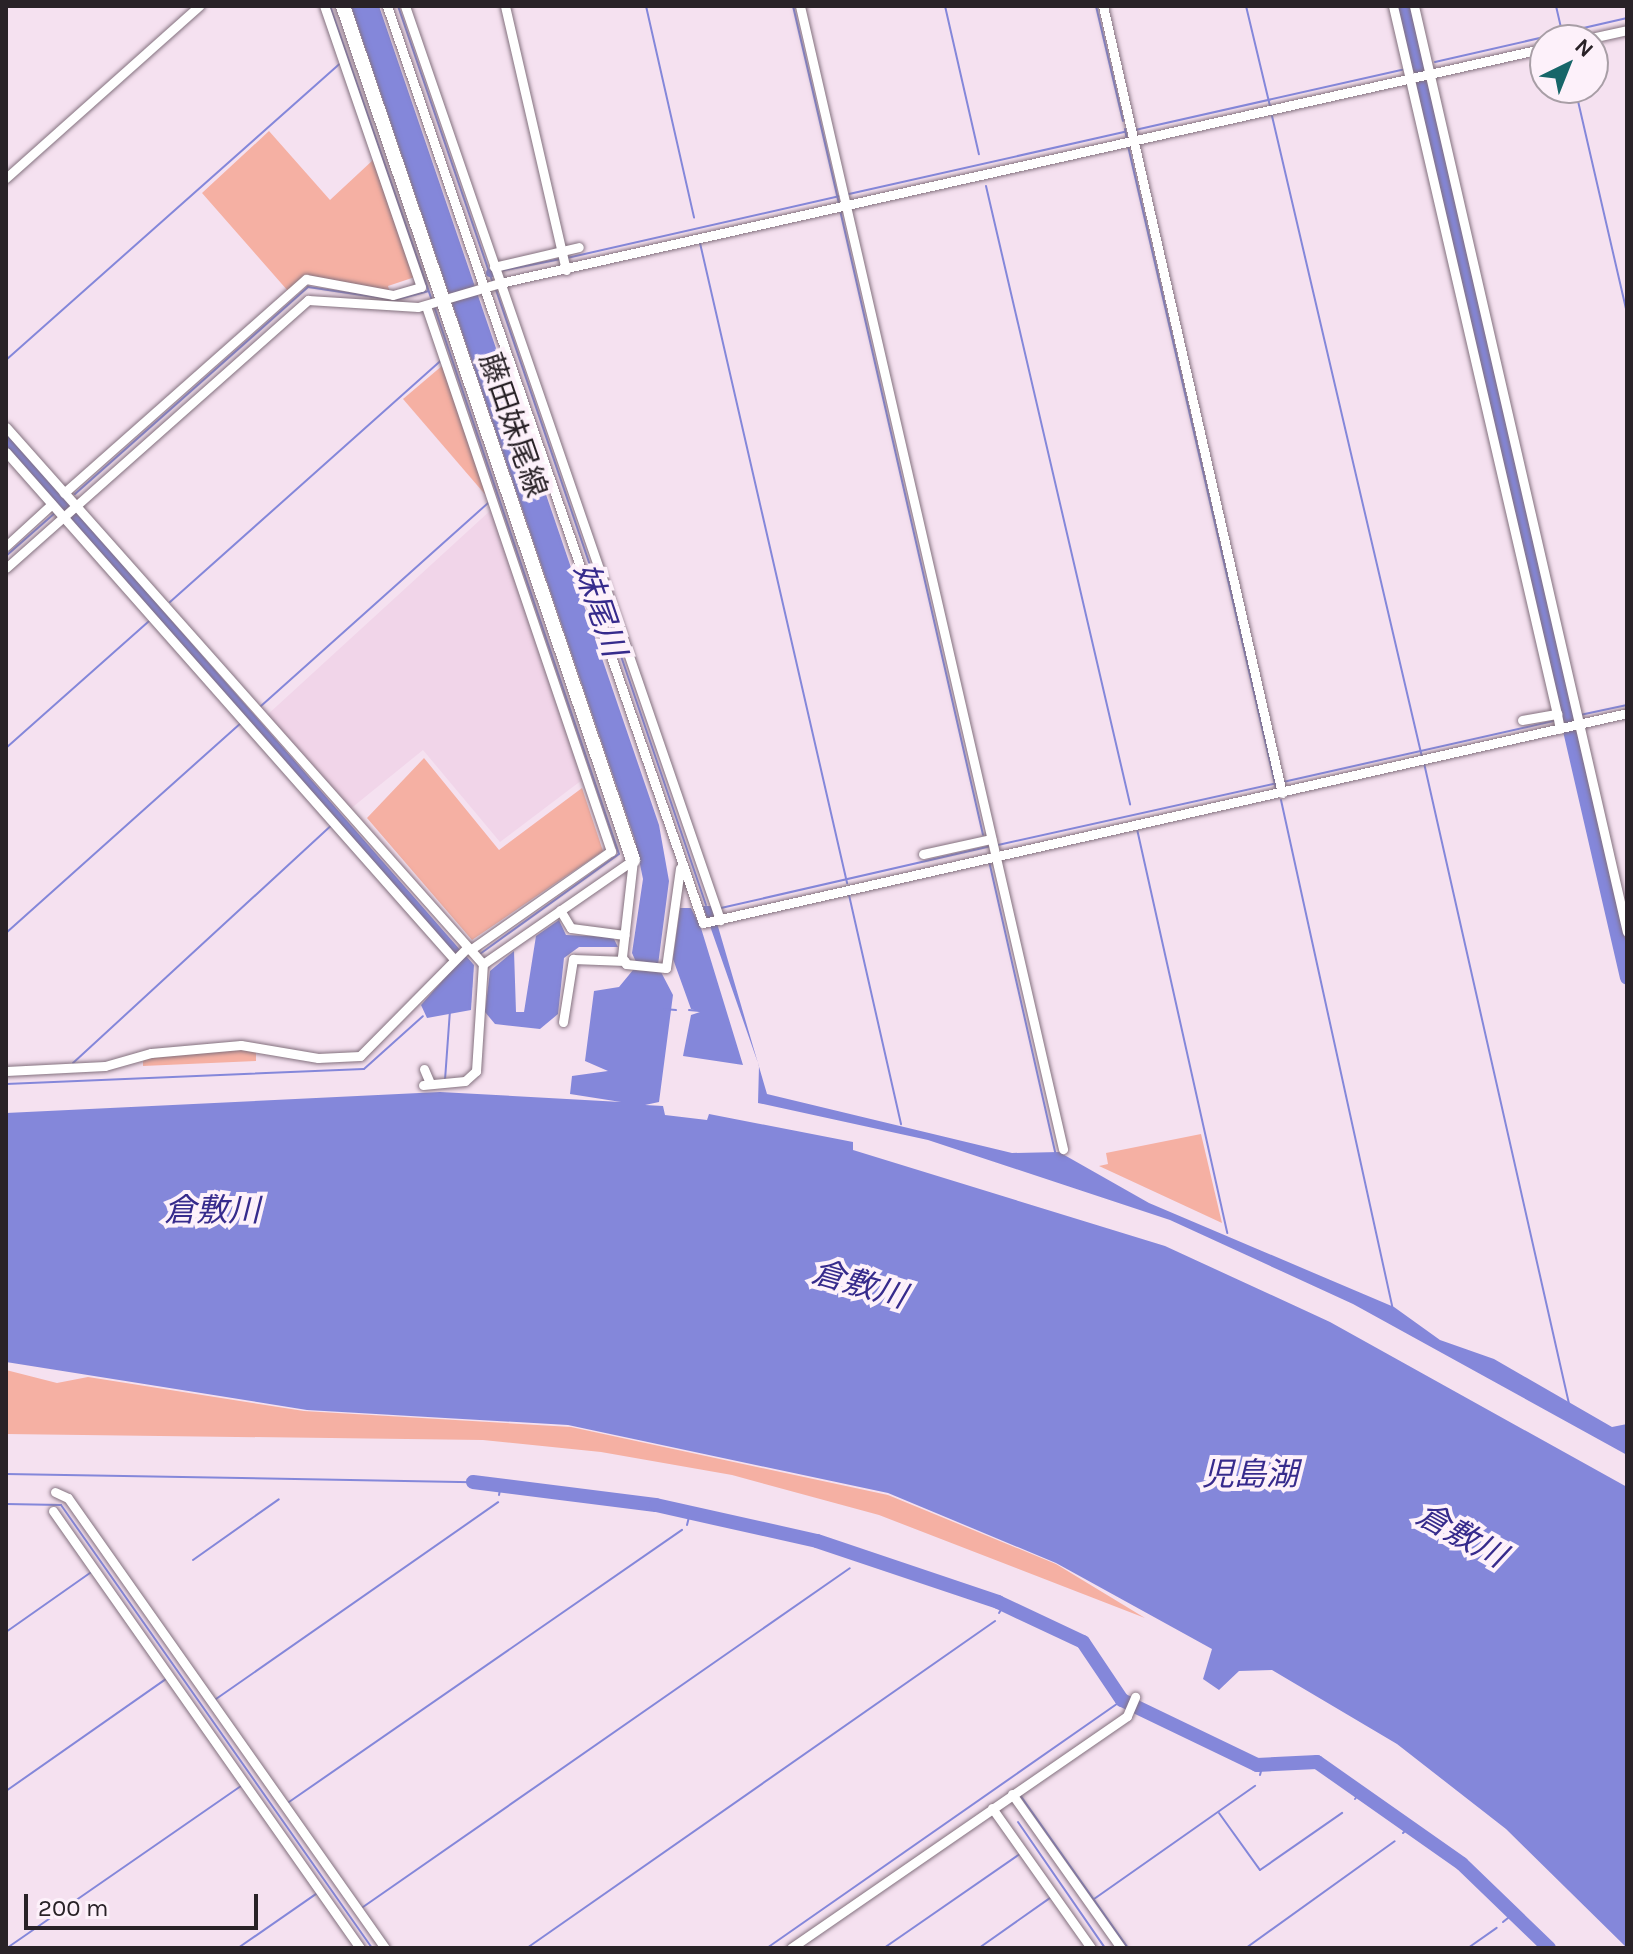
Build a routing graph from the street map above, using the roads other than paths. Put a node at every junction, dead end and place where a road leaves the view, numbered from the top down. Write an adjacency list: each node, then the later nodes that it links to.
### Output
1 (199, 6): 15 (street)
2 (324, 6): 21 (street)
3 (343, 6): 22 (main road, 藤田妹尾線)
4 (387, 6): 20 (street)
5 (405, 6): 19 (street)
6 (505, 6): 18 (street)
7 (800, 6): 16 (street)
8 (1103, 6): 14 (street)
9 (1393, 6): 12 (street)
10 (1414, 6): 13 (street)
11 (1529, 52): 13 (street)
12 (1409, 73): 13 (street); 14 (street); 35 (street)
13 (1427, 75): 34 (street)
14 (1130, 138): 16 (street); 36 (street)
15 (6, 178)
16 (842, 208): 18 (street); 37 (street)
17 (579, 247): 18 (street)
18 (562, 258): 19 (street); 20 (street)
19 (494, 267): 20 (street)
20 (491, 286): 22 (street); 40 (street); 42 (street)
21 (378, 299): 22 (street); 23 (street); 23 (street)
22 (436, 302): 29 (main road, 藤田妹尾線); 29 (street)
23 (232, 354): 26 (street); 27 (street)
24 (6, 427): 26 (street)
25 (6, 452): 27 (street)
26 (64, 493): 27 (street)
27 (63, 510): 28 (street); 30 (street); 31 (street); 31 (street)
28 (6, 546)
29 (523, 567): 39 (main road, 藤田妹尾線); 45 (street)
30 (6, 568)
31 (161, 616): 45 (street); 45 (street)
32 (1627, 713): 34 (street)
33 (1522, 720): 35 (street)
34 (1577, 720): 35 (street); 43 (street)
35 (1559, 722): 36 (street)
36 (1280, 787): 37 (street)
37 (990, 849): 38 (street); 42 (street); 51 (street)
38 (923, 854)
39 (633, 860): 41 (street); 44 (street)
40 (680, 865): 42 (street); 46 (street)
41 (560, 910): 44 (street); 47 (street)
42 (715, 916)
43 (1627, 932)
44 (625, 935): 46 (street)
45 (462, 953): 47 (street); 50 (street)
46 (625, 961): 48 (street)
47 (483, 964): 49 (street)
48 (563, 1022)
49 (424, 1069)
50 (6, 1071)
51 (1063, 1149)
52 (55, 1492): 58 (street)
53 (53, 1511): 57 (street)
54 (1135, 1697): 55 (street)
55 (1012, 1794): 56 (street); 61 (street)
56 (992, 1808): 59 (street); 60 (street)
57 (360, 1948)
58 (385, 1948)
59 (791, 1948)
60 (1091, 1948)
61 (1121, 1948)

